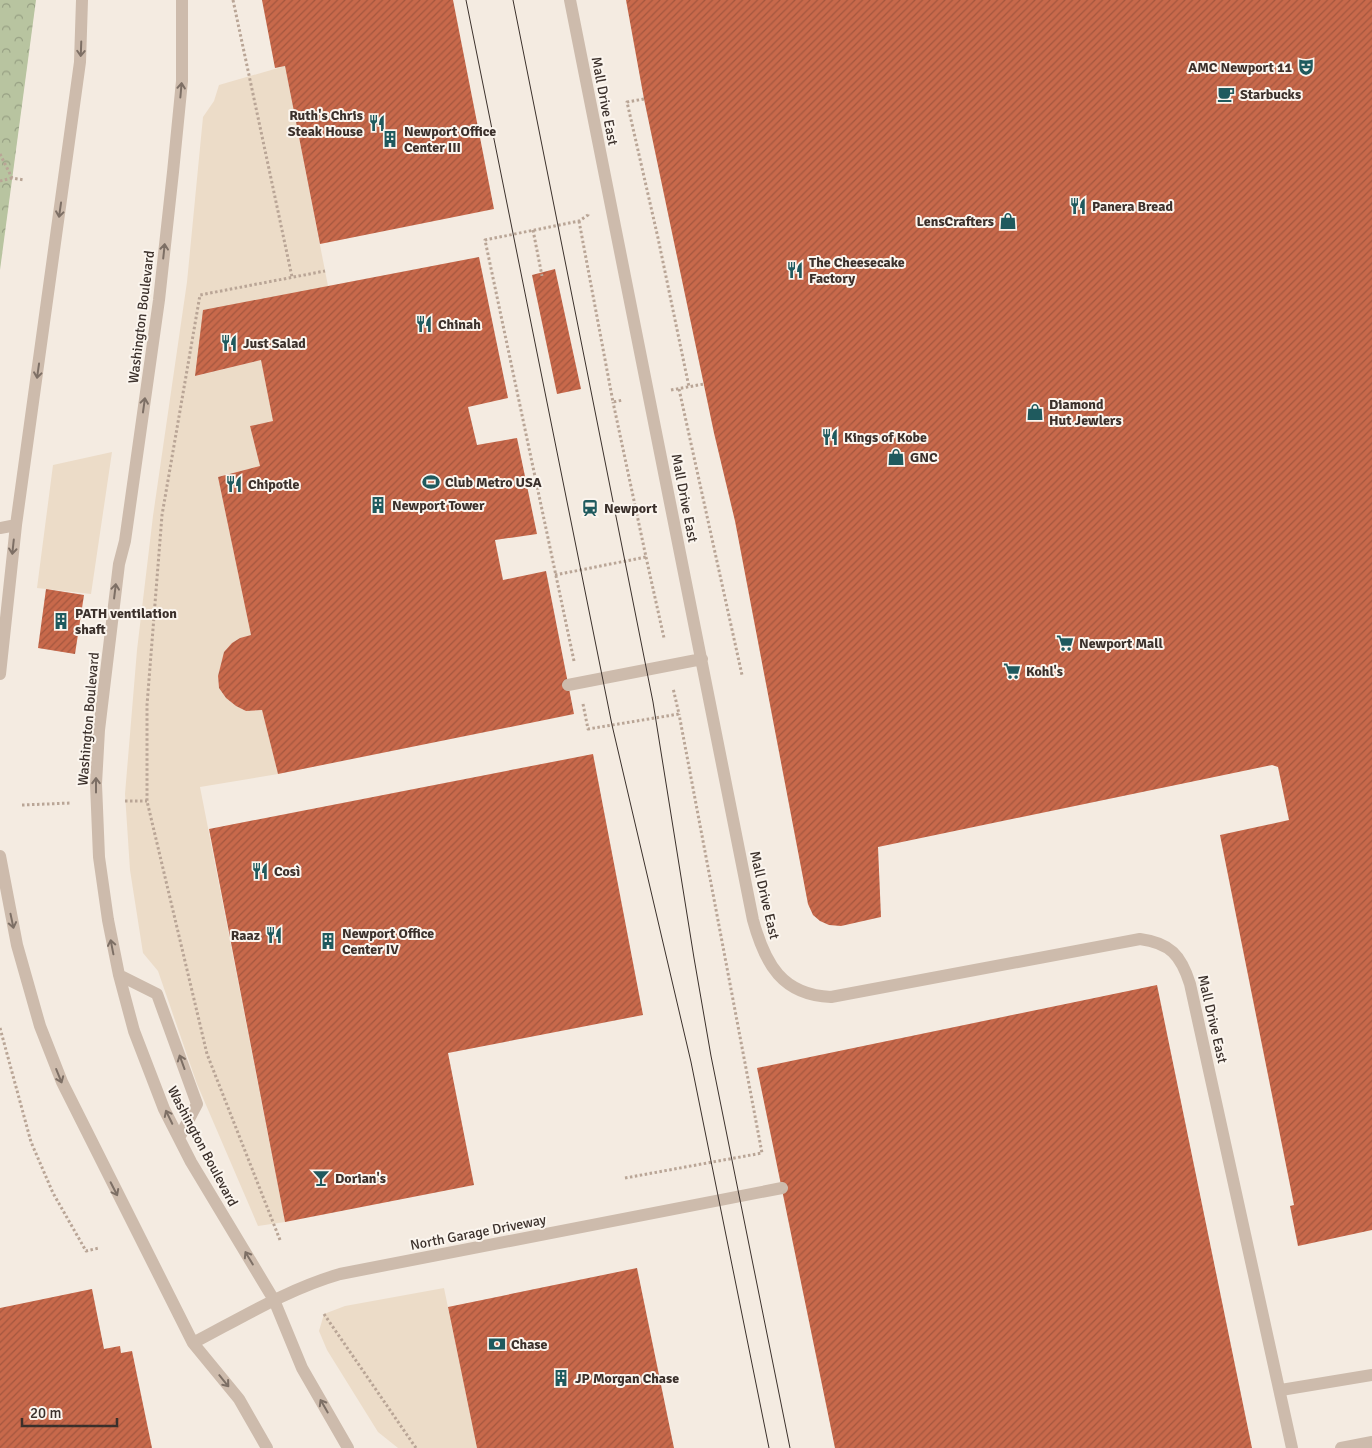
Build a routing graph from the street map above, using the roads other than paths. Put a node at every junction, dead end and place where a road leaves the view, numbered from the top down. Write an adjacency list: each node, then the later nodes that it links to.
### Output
1 (82, 0): 4 (street, one-way to 4)
2 (182, 0): 10 (street, Washington Boulevard, one-way to 2)
3 (570, 0): 6 (street, Mall Drive East)
4 (16, 525): 5 (street); 7 (street, one-way to 7)
5 (0, 528)
6 (702, 659): 8 (street); 16 (street, Mall Drive East)
7 (0, 674)
8 (573, 684)
9 (0, 856): 14 (street, one-way to 14)
10 (118, 975): 11 (street, Washington Boulevard, one-way to 10); 11 (street, one-way to 10)
11 (179, 1138): 13 (street, Washington Boulevard, one-way to 11)
12 (782, 1188): 13 (street, North Garage Driveway)
13 (274, 1300): 14 (street, North Garage Driveway); 19 (street, Washington Boulevard, one-way to 13)
14 (193, 1344): 18 (street, one-way to 18)
15 (1372, 1375): 16 (street)
16 (1280, 1390): 20 (street, Mall Drive East)
17 (1372, 1442): 21 (street)
18 (267, 1448)
19 (348, 1448)
20 (1292, 1448)
21 (1341, 1448)

